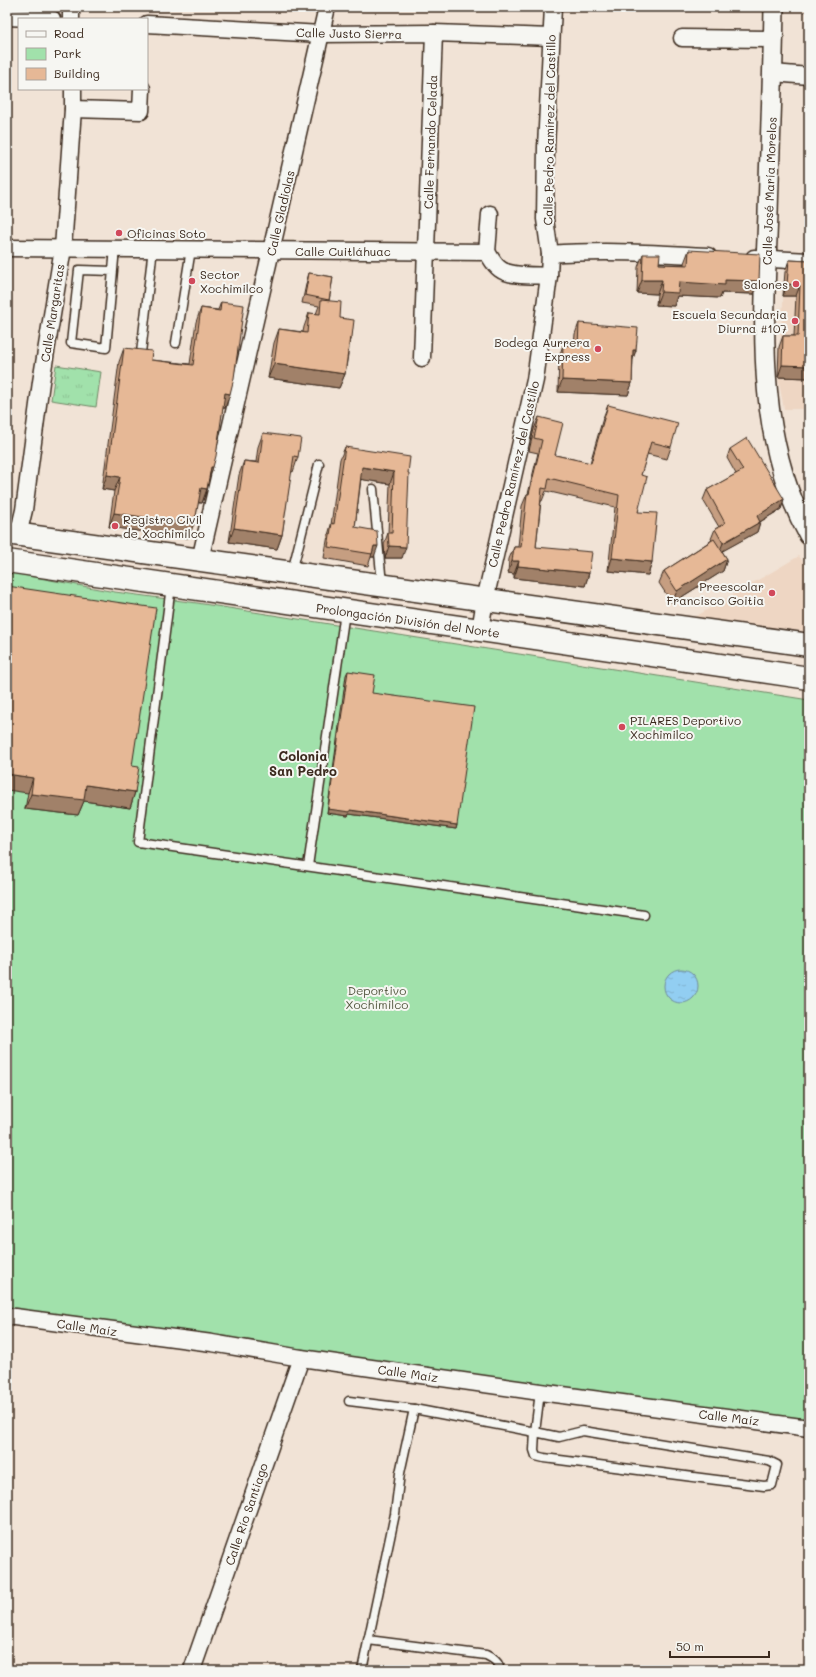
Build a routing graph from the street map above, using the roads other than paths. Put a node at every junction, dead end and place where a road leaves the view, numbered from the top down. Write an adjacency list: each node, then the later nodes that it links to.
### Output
1 (72, 7): 7 (street)
2 (327, 7): 10 (street, Calle Gladiolas)
3 (553, 7): 11 (street, Calle Pedro Ramírez del Castillo)
4 (774, 7): 13 (street, Calle José María Morelos)
5 (7, 17): 6 (street)
6 (30, 18)
7 (71, 18)
8 (148, 24): 10 (street, Calle Justo Sierra)
9 (434, 33): 10 (street, Calle Justo Sierra); 11 (street, Calle Justo Sierra); 26 (street, Calle Fernando Celada)
10 (321, 34): 25 (street, Calle Gladiolas)
11 (551, 37): 28 (street, Calle Pedro Ramírez del Castillo)
12 (682, 38): 13 (street)
13 (773, 39): 14 (street, Calle José María Morelos)
14 (773, 73): 15 (street); 29 (street, Calle José María Morelos)
15 (809, 76)
16 (73, 90): 18 (street, Calle Margaritas)
17 (142, 90): 18 (street)
18 (73, 110): 21 (street, Calle Margaritas)
19 (490, 214): 27 (street)
20 (7, 248): 21 (street, Calle Cuitláhuac)
21 (63, 248): 22 (street, Calle Cuitláhuac); 39 (street, Calle Margaritas)
22 (115, 248): 23 (street, Calle Cuitláhuac); 31 (lane)
23 (153, 248): 24 (street, Calle Cuitláhuac); 34 (lane)
24 (191, 249): 25 (street, Calle Cuitláhuac); 33 (lane)
25 (272, 251): 26 (street, Calle Cuitláhuac); 40 (street, Calle Gladiolas)
26 (427, 251): 27 (street, Calle Cuitláhuac); 35 (street, Calle Fernando Celada)
27 (487, 252): 32 (street)
28 (550, 254): 29 (street); 32 (street, Calle Pedro Ramírez del Castillo)
29 (766, 259): 30 (street); 38 (street, Calle José María Morelos)
30 (809, 261)
31 (113, 271): 31 (lane)
32 (549, 276): 46 (street, Calle Pedro Ramírez del Castillo)
33 (176, 343)
34 (141, 353)
35 (422, 358)
36 (320, 464): 42 (lane)
37 (373, 489): 43 (lane)
38 (808, 531)
39 (12, 534): 40 (main road)
40 (200, 560): 42 (main road)
41 (7, 561): 44 (main road, Prolongación División del Norte)
42 (292, 572): 43 (main road)
43 (382, 585): 45 (main road)
44 (171, 586): 47 (main road, Prolongación División del Norte); 52 (lane)
45 (404, 588): 46 (main road); 48 (main road)
46 (485, 600): 49 (street, Calle Pedro Ramírez del Castillo); 50 (main road)
47 (345, 610): 48 (main road, Prolongación División del Norte); 52 (lane)
48 (401, 619): 49 (main road, Prolongación División del Norte)
49 (480, 630): 51 (main road, Prolongación División del Norte)
50 (809, 645)
51 (809, 678)
52 (308, 866): 53 (lane)
53 (644, 915)
54 (8, 1318): 55 (street, Calle Maíz)
55 (301, 1358): 56 (street, Calle Maíz); 62 (street, Calle Río Santiago)
56 (540, 1392): 59 (street, Calle Maíz); 60 (lane)
57 (349, 1401): 58 (lane)
58 (414, 1409): 60 (lane); 61 (lane)
59 (809, 1428)
60 (535, 1432): 60 (lane)
61 (368, 1640): 63 (lane); 64 (lane)
62 (192, 1670)
63 (362, 1670)
64 (499, 1670)

